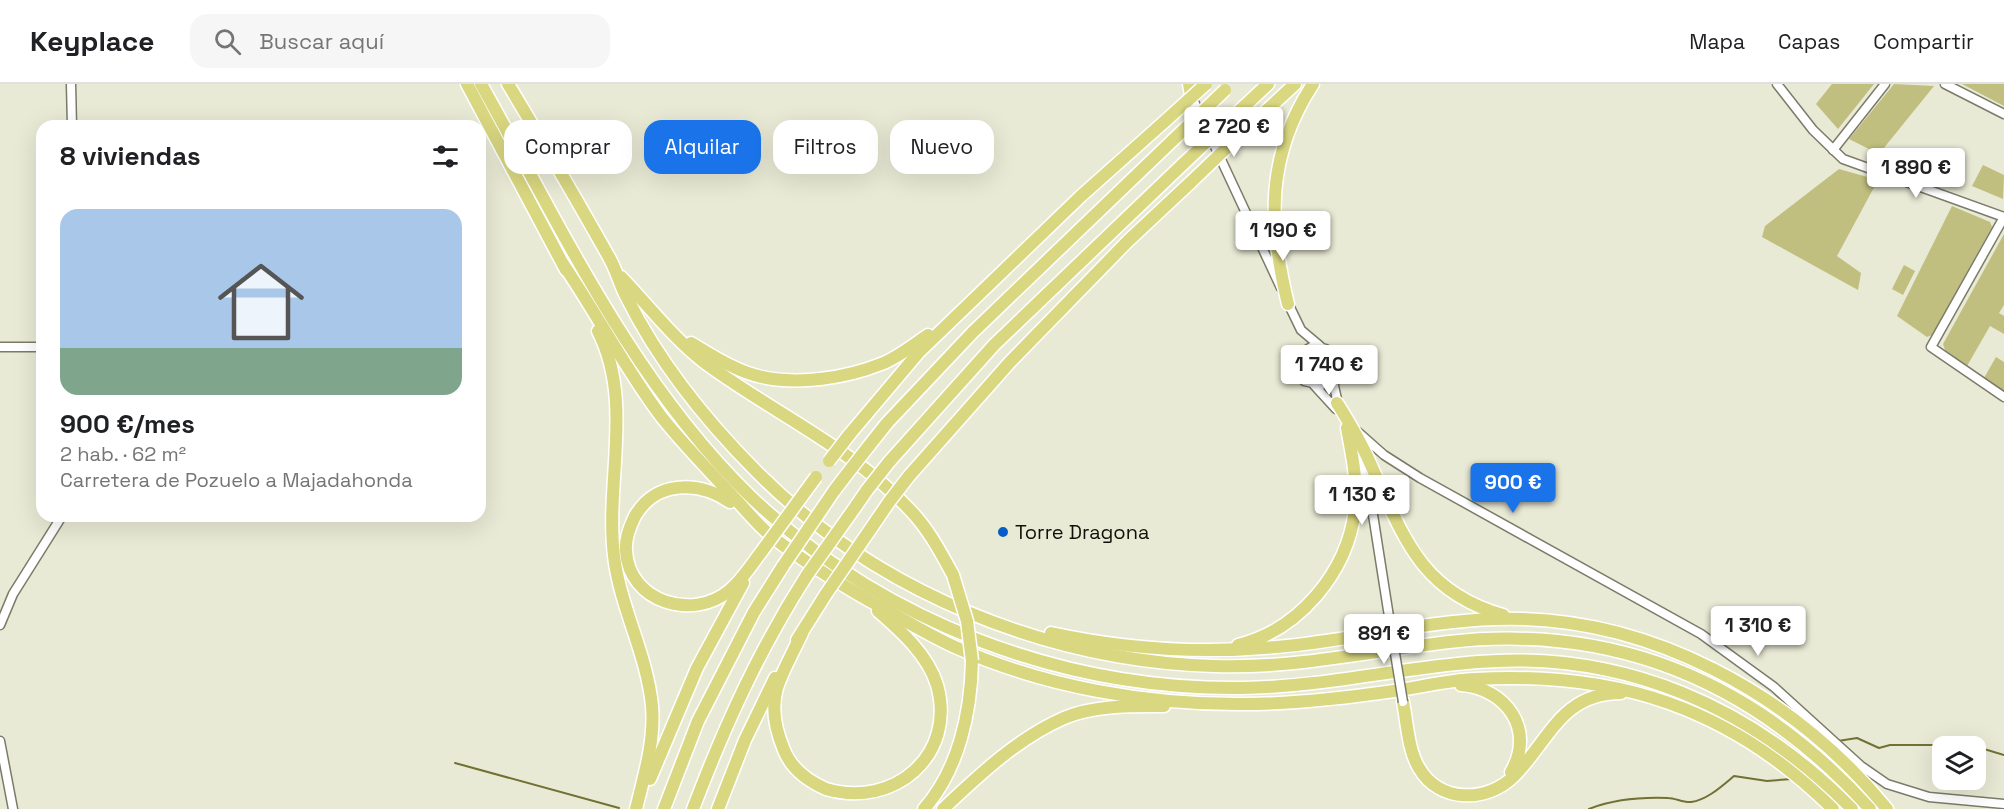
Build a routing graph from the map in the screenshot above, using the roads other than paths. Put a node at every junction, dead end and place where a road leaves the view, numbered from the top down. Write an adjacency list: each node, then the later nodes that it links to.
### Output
1 (71, 84): 15 (street)
2 (467, 84): 18 (highway)
3 (482, 84): 42 (highway)
4 (508, 84): 19 (highway)
5 (1206, 84): 21 (highway, bridge)
6 (1268, 84): 55 (highway, bridge)
7 (1295, 84): 40 (highway, bridge)
8 (1313, 84): 20 (highway)
9 (1777, 84): 16 (street)
10 (1885, 84): 16 (street)
11 (1945, 84): 14 (street)
12 (1228, 87): 54 (highway, bridge)
13 (1189, 88): 20 (street)
14 (2004, 114)
15 (72, 120)
16 (1836, 153): 17 (street)
17 (2004, 217): 30 (street)
18 (563, 264): 33 (highway); 53 (highway)
19 (618, 273): 22 (highway); 37 (highway)
20 (1288, 304): 23 (street)
21 (955, 318): 22 (highway); 35 (highway, bridge)
22 (666, 329): 57 (highway, bridge)
23 (1301, 330): 24 (street); 27 (street)
24 (1320, 346): 27 (street); 28 (street)
25 (0, 347): 26 (street)
26 (36, 347)
27 (1301, 353): 29 (street)
28 (1334, 377): 29 (street); 31 (street)
29 (1314, 385): 32 (street)
30 (2004, 397)
31 (1337, 403): 32 (highway)
32 (1348, 426): 38 (highway); 41 (highway); 46 (street, bridge); 51 (street)
33 (747, 513): 35 (highway); 36 (highway)
34 (58, 522): 39 (street)
35 (762, 551): 53 (highway)
36 (854, 591): 40 (highway); 47 (highway)
37 (939, 599): 41 (highway); 61 (highway)
38 (1522, 618): 41 (highway); 48 (highway)
39 (0, 625)
40 (802, 633): 56 (highway)
41 (1204, 651)
42 (1636, 677): 43 (highway); 60 (highway)
43 (1472, 679): 44 (highway); 45 (highway)
44 (1437, 684): 47 (highway); 50 (highway)
45 (1652, 696): 50 (highway); 59 (highway)
46 (1403, 702): 50 (highway)
47 (1247, 704): 58 (highway)
48 (1779, 707): 61 (highway); 62 (highway)
49 (0, 741): 52 (street)
50 (1497, 788)
51 (2004, 804)
52 (13, 809)
53 (637, 809)
54 (664, 809)
55 (693, 809)
56 (718, 809)
57 (924, 809)
58 (943, 809)
59 (1833, 809)
60 (1852, 809)
61 (1870, 809)
62 (1887, 809)

